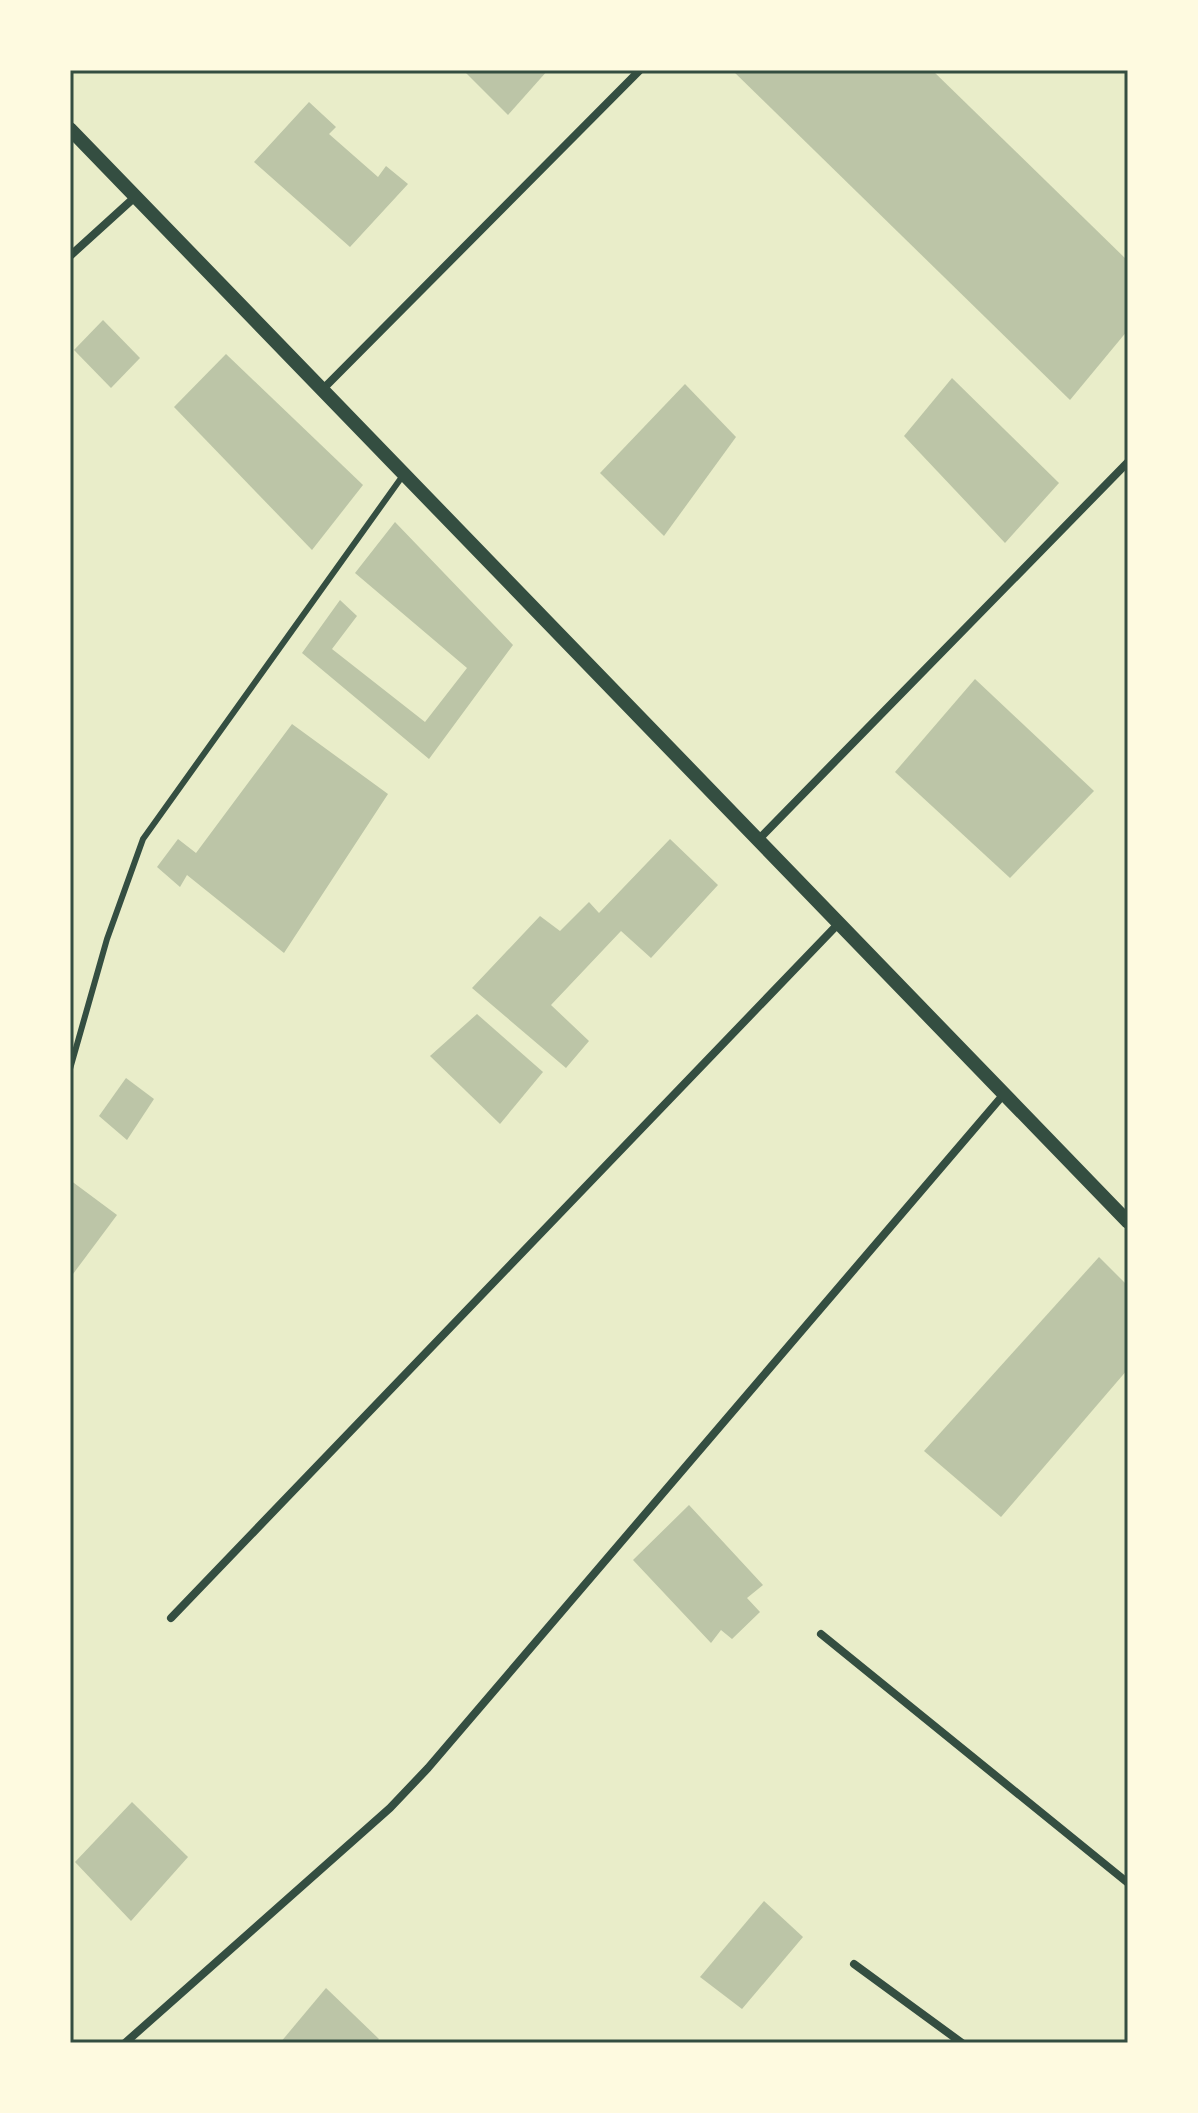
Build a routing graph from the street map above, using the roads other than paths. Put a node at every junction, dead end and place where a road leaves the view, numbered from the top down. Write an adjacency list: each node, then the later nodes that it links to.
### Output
1 (640, 70): 5 (street)
2 (70, 129): 3 (street)
3 (135, 197): 4 (street); 5 (street)
4 (70, 256)
5 (322, 390): 7 (street)
6 (1128, 462): 8 (street)
7 (404, 474): 8 (street); 10 (lane)
8 (758, 840): 9 (street)
9 (839, 923): 11 (street); 13 (street)
10 (70, 1069)
11 (1004, 1094): 12 (street); 17 (street)
12 (1128, 1222)
13 (171, 1618)
14 (821, 1634): 15 (street)
15 (1128, 1883)
16 (854, 1964): 18 (street)
17 (125, 2043)
18 (962, 2043)

